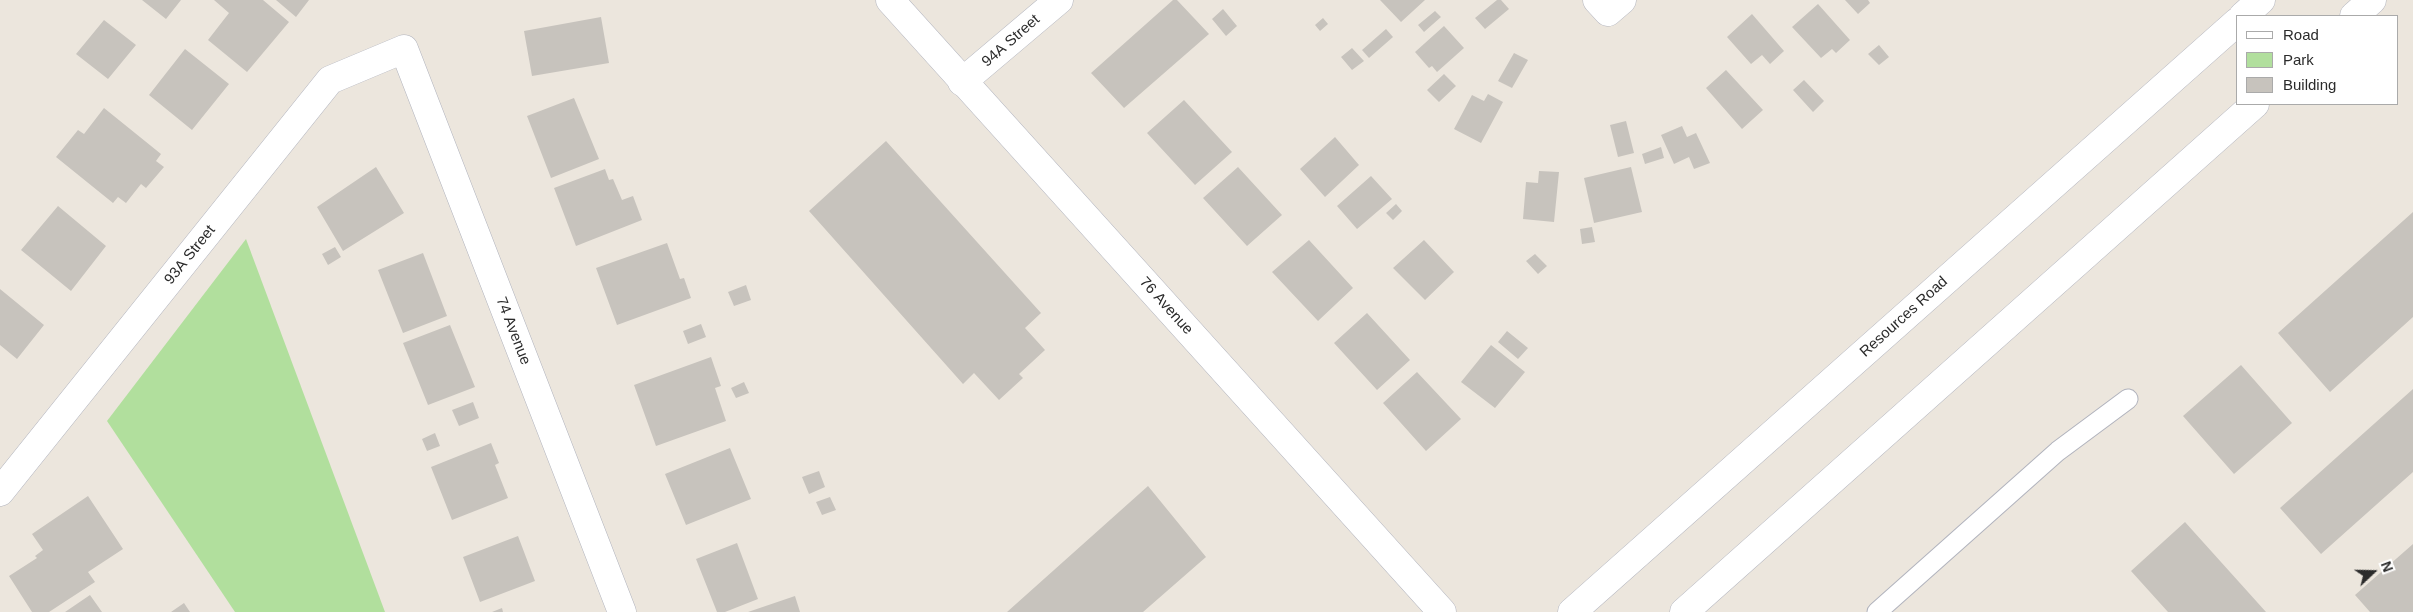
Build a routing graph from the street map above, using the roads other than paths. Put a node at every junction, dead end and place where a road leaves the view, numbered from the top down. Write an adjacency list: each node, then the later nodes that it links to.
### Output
1 (890, 0): 9 (street, 76 Avenue)
2 (1059, 0): 9 (street, 94A Street)
3 (2261, 0): 5 (street)
4 (2372, 0): 6 (street)
5 (2244, 15)
6 (2355, 15)
7 (2236, 23): 15 (street, Resources Road)
8 (404, 49): 12 (street, 93A Street); 13 (street, 74 Avenue)
9 (962, 82): 14 (street, 76 Avenue)
10 (2254, 105): 16 (street)
11 (2128, 399): 17 (lane)
12 (0, 492)
13 (622, 612)
14 (1442, 612)
15 (1572, 612)
16 (1684, 612)
17 (1877, 612)

